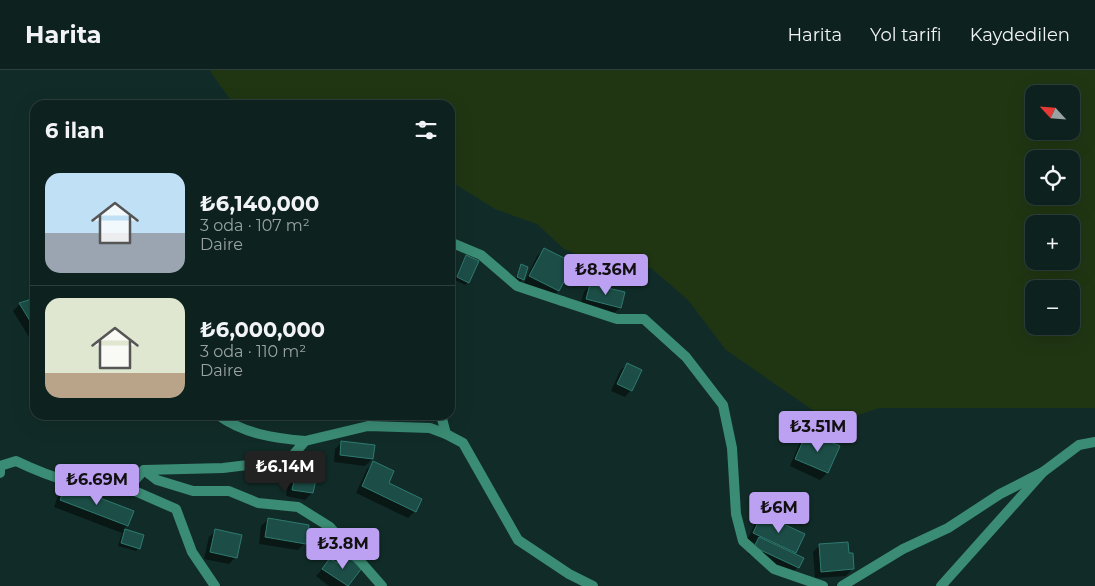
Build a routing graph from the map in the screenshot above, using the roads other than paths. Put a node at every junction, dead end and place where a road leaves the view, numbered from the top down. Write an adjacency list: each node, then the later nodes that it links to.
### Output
1 (455, 244): 14 (street)
2 (225, 420): 5 (street)
3 (442, 420): 4 (street)
4 (446, 434): 5 (street); 13 (street)
5 (304, 441): 7 (street)
6 (1095, 442): 8 (street)
7 (144, 470): 10 (street); 12 (street)
8 (1043, 472): 15 (street); 16 (street)
9 (0, 473): 10 (street)
10 (128, 488): 11 (street)
11 (215, 586)
12 (382, 586)
13 (593, 586)
14 (823, 586)
15 (842, 586)
16 (941, 586)

